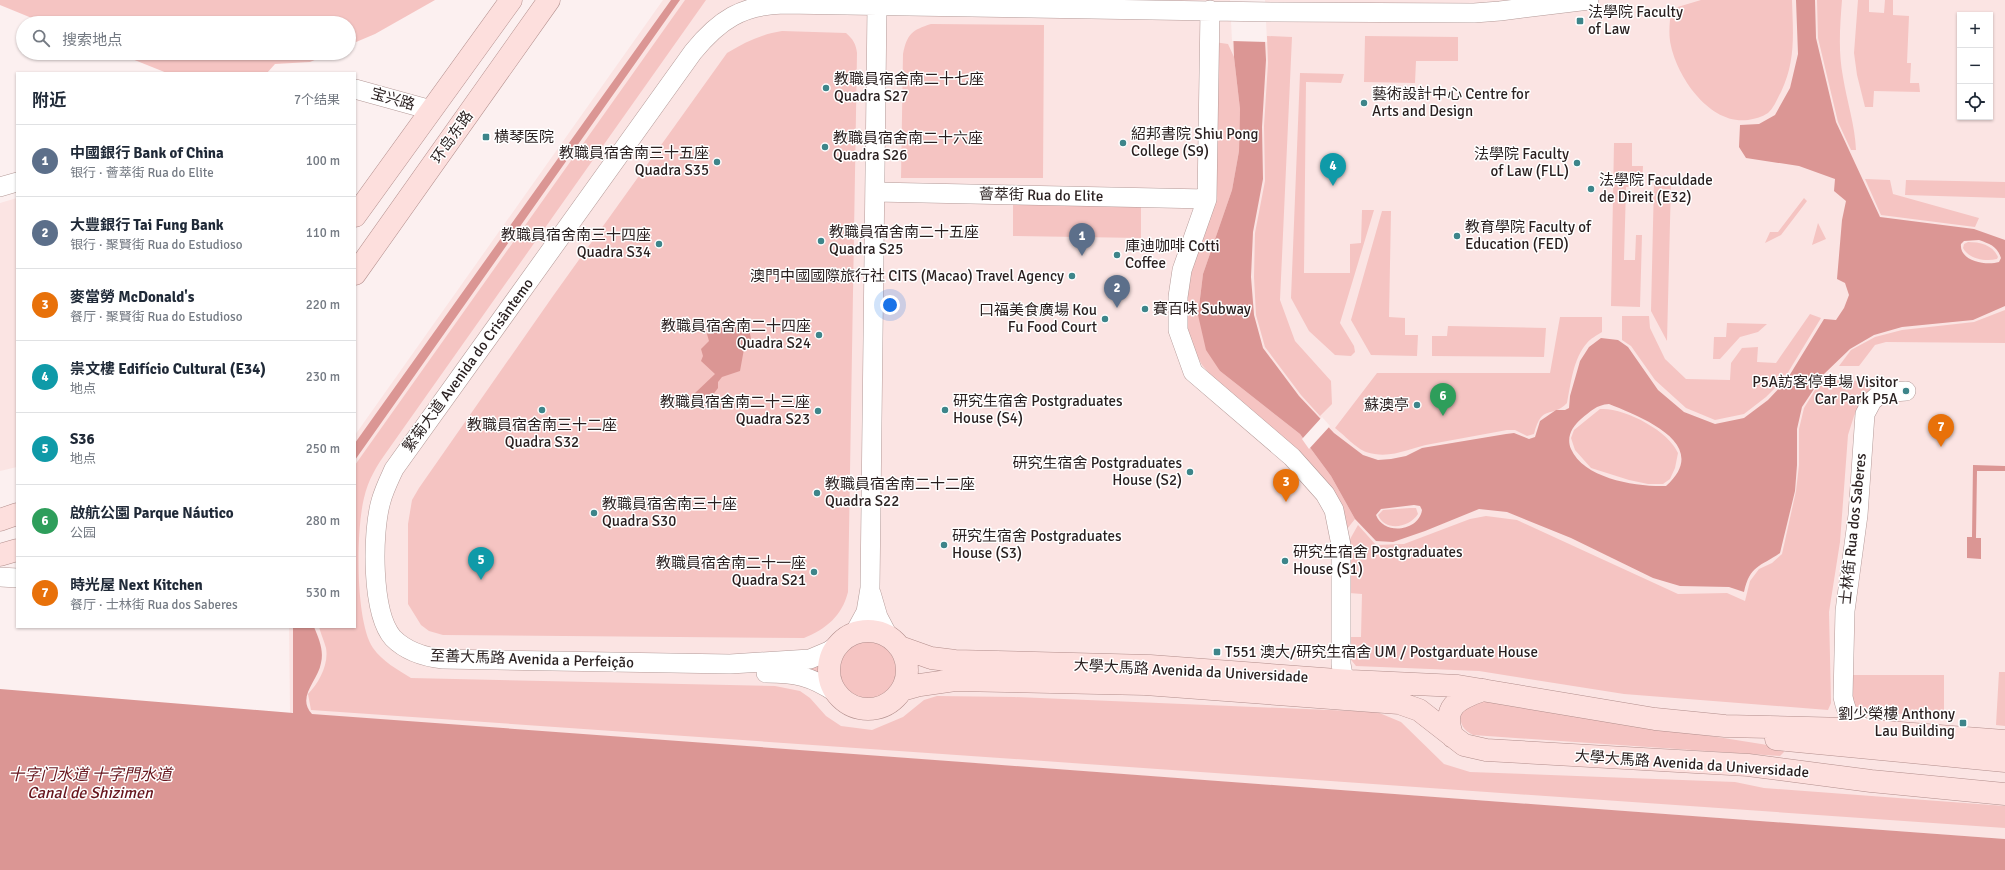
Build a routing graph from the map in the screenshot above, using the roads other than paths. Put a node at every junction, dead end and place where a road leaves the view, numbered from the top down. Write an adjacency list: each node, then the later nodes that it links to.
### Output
1 (510, 0): 9 (main road)
2 (549, 0): 15 (main road, 环岛东路)
3 (1589, 0): 6 (street, 繁菊大道 Avenida do Crisântemo)
4 (978, 3): 5 (street, 繁菊大道 Avenida do Crisântemo); 7 (street, 繁菊大道 Avenida do Crisântemo)
5 (877, 6): 12 (street); 18 (street, 繁菊大道 Avenida do Crisântemo)
6 (1286, 8): 7 (street, 繁菊大道 Avenida do Crisântemo)
7 (1212, 10): 13 (street)
8 (356, 89): 9 (street, 宝兴路)
9 (431, 110): 14 (main road)
10 (16, 182): 11 (street)
11 (0, 187)
12 (875, 192): 13 (street, 薈萃街 Rua do Elite); 24 (street)
13 (1207, 199): 27 (street)
14 (356, 215)
15 (356, 273)
16 (1906, 390): 34 (street, 士林街 Rua dos Saberes)
17 (16, 514): 19 (main road)
18 (378, 516): 28 (street, 至善大馬路 Avenida a Perfeição)
19 (0, 520)
20 (16, 550): 21 (main road)
21 (0, 555)
22 (0, 578): 23 (street)
23 (16, 578)
24 (870, 588): 25 (street); 26 (street)
25 (846, 639): 26 (main road); 28 (street, 至善大馬路 Avenida a Perfeição); 33 (main road)
26 (894, 642): 29 (main road, 大學大馬路 Avenida da Universidade); 31 (main road)
27 (1340, 650): 29 (street); 30 (street)
28 (730, 664): 33 (street, 至善大馬路 Avenida a Perfeição)
29 (1320, 678): 30 (main road, 大學大馬路 Avenida da Universidade)
30 (1350, 680): 32 (main road, 大學大馬路 Avenida da Universidade)
31 (902, 690): 33 (main road); 38 (main road, 大學大馬路 Avenida da Universidade)
32 (1483, 690): 35 (main road, 大學大馬路 Avenida da Universidade); 38 (main road)
33 (836, 693)
34 (1843, 697): 36 (street); 37 (street)
35 (1725, 726): 36 (main road, 大學大馬路 Avenida da Universidade); 40 (main road)
36 (1816, 728): 37 (main road, 大學大馬路 Avenida da Universidade)
37 (1869, 730): 39 (main road, 大學大馬路 Avenida da Universidade)
38 (1453, 737): 41 (main road, 大學大馬路 Avenida da Universidade)
39 (2005, 741)
40 (2005, 761)
41 (1748, 765): 42 (main road); 43 (main road, 大學大馬路 Avenida da Universidade)
42 (2005, 782)
43 (2005, 794)

